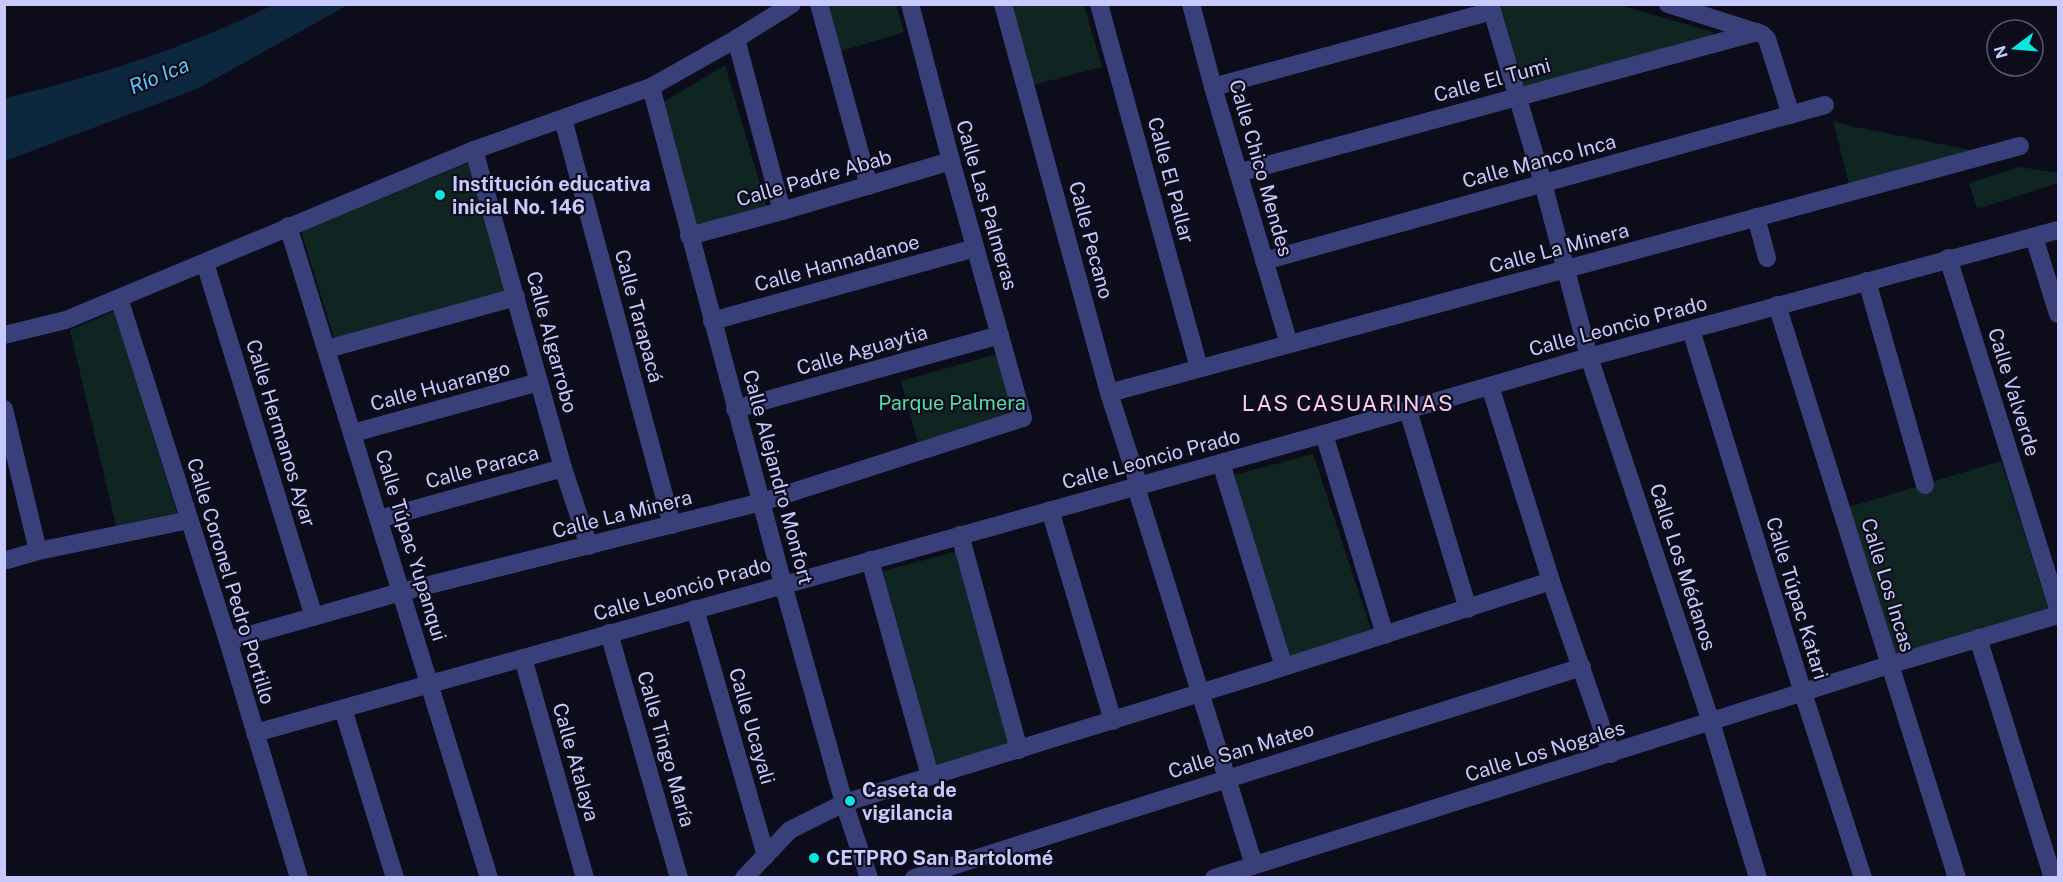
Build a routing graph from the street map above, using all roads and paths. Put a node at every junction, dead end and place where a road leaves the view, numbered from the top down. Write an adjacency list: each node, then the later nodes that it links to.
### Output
1 (792, 4): 10 (street)
2 (819, 4): 22 (street)
3 (909, 4): 19 (street, Calle Las Palmeras)
4 (1004, 4): 49 (street, Calle Pecano)
5 (1100, 4): 46 (street, Calle El Pallar)
6 (1191, 4): 12 (street, Calle Chico Mendes)
7 (1668, 4): 9 (street)
8 (1491, 8): 12 (street); 13 (street, Calle Los Médanos)
9 (1757, 32): 13 (street, Calle El Tumi); 15 (street)
10 (736, 39): 11 (street); 23 (street)
11 (651, 87): 16 (street); 27 (street, Calle Alejandro Monfort)
12 (1213, 87): 20 (street, Calle Chico Mendes)
13 (1518, 96): 20 (street, Calle El Tumi); 21 (street, Calle Los Médanos)
14 (1825, 105): 15 (street, Calle Manco Inca)
15 (1791, 115): 21 (street, Calle Manco Inca)
16 (563, 119): 18 (street); 64 (street, Calle Tarapacá)
17 (2019, 146): 24 (street, Calle La Minera)
18 (474, 150): 25 (street); 35 (street, Calle Algarrobo)
19 (951, 160): 22 (street, Calle Padre Abab); 28 (street, Calle Las Palmeras)
20 (1238, 173): 31 (street, Calle Chico Mendes)
21 (1543, 183): 31 (street, Calle Manco Inca); 33 (street, Calle Los Médanos)
22 (869, 186): 23 (street, Calle Padre Abab)
23 (782, 211): 27 (street, Calle Padre Abab)
24 (1756, 217): 29 (street); 33 (street, Calle La Minera)
25 (288, 226): 32 (street); 44 (street, Calle Túpac Yupanqui)
26 (2051, 232): 30 (street, Calle Leoncio Prado); 38 (street)
27 (689, 236): 39 (street, Calle Alejandro Monfort)
28 (975, 248): 39 (street, Calle Hannadanoe); 42 (street, Calle Las Palmeras)
29 (1767, 258)
30 (1948, 258): 34 (street, Calle Leoncio Prado); 73 (street, Calle Valverde)
31 (1264, 261): 43 (street, Calle Chico Mendes)
32 (205, 263): 36 (street); 77 (street, Calle Hermanos Ayar)
33 (1566, 270): 43 (street, Calle La Minera); 45 (street, Calle Los Médanos)
34 (1866, 281): 37 (street, Calle Leoncio Prado); 58 (street)
35 (516, 297): 44 (street); 47 (street, Calle Algarrobo)
36 (119, 298): 41 (street); 63 (street, Calle Coronel Pedro Portillo)
37 (1778, 305): 40 (street, Calle Leoncio Prado); 83 (street, Calle Los Incas)
38 (2058, 314)
39 (712, 321): 51 (street, Calle Alejandro Monfort)
40 (1691, 330): 45 (street, Calle Leoncio Prado); 87 (street, Calle Túpac Katari)
41 (4, 335)
42 (1000, 335): 51 (street, Calle Aguaytia); 53 (street, Calle Las Palmeras)
43 (1289, 344): 46 (street, Calle La Minera)
44 (327, 349): 54 (street, Calle Túpac Yupanqui)
45 (1589, 357): 48 (street, Calle Leoncio Prado); 91 (street, Calle Los Médanos)
46 (1199, 368): 49 (street, Calle La Minera)
47 (539, 382): 54 (street, Calle Huarango); 57 (street, Calle Algarrobo)
48 (1490, 386): 52 (street, Calle Leoncio Prado); 70 (street)
49 (1109, 393): 59 (street, Calle Pecano)
50 (4, 409): 67 (street)
51 (735, 409): 60 (street, Calle Alejandro Monfort)
52 (1408, 410): 55 (street, Calle Leoncio Prado); 75 (street)
53 (1023, 418): 60 (street, Calle La Minera)
54 (353, 433): 62 (street, Calle Túpac Yupanqui)
55 (1324, 434): 56 (street, Calle Leoncio Prado); 79 (street)
56 (1221, 463): 59 (street, Calle Leoncio Prado); 84 (street)
57 (563, 468): 62 (street, Calle Paraca); 66 (street, Calle Algarrobo)
58 (1925, 484)
59 (1137, 486): 61 (street, Calle Leoncio Prado); 88 (street, Calle Pecano)
60 (762, 502): 64 (street, Calle La Minera); 71 (street, Calle Alejandro Monfort)
61 (1050, 510): 65 (street, Calle Leoncio Prado); 90 (street)
62 (379, 519): 72 (street, Calle Túpac Yupanqui)
63 (189, 520): 67 (street); 81 (street, Calle Coronel Pedro Portillo)
64 (672, 525): 66 (street, Calle La Minera)
65 (960, 535): 69 (street, Calle Leoncio Prado); 93 (street)
66 (589, 546): 72 (street, Calle La Minera)
67 (38, 551): 68 (street)
68 (7, 560)
69 (870, 560): 71 (street, Calle Leoncio Prado); 95 (street)
70 (1551, 581): 75 (street); 85 (street)
71 (783, 584): 74 (street, Calle Leoncio Prado); 97 (street, Calle Alejandro Monfort)
72 (401, 592): 77 (street, Calle La Minera); 86 (street, Calle Túpac Yupanqui)
73 (2058, 608)
74 (695, 609): 78 (street, Calle Leoncio Prado); 98 (street, Calle Ucayali)
75 (1468, 609): 79 (street)
76 (2058, 615): 80 (street, Calle Los Nogales)
77 (314, 617): 81 (street, Calle La Minera)
78 (609, 633): 82 (street, Calle Leoncio Prado); 104 (street, Calle Tingo María)
79 (1385, 635): 84 (street)
80 (1978, 638): 83 (street, Calle Los Nogales); 112 (street)
81 (228, 641): 92 (street, Calle Coronel Pedro Portillo)
82 (523, 658): 86 (street, Calle Leoncio Prado); 103 (street, Calle Atalaya)
83 (1889, 665): 87 (street, Calle Los Nogales); 111 (street, Calle Los Incas)
84 (1284, 667): 88 (street)
85 (1582, 667): 94 (street); 96 (street, Calle San Mateo)
86 (429, 685): 89 (street, Calle Leoncio Prado); 102 (street, Calle Túpac Yupanqui)
87 (1803, 693): 91 (street, Calle Los Nogales); 110 (street, Calle Túpac Katari)
88 (1199, 694): 90 (street); 96 (street, Calle Pecano)
89 (343, 709): 92 (street, Calle Leoncio Prado); 101 (street)
90 (1113, 720): 93 (street)
91 (1711, 722): 94 (street, Calle Los Nogales); 109 (street, Calle Los Médanos)
92 (255, 733): 100 (street, Calle Coronel Pedro Portillo)
93 (1019, 750): 95 (street)
94 (1611, 754): 99 (street, Calle Los Nogales)
95 (930, 776): 97 (street)
96 (1226, 778): 99 (street, Calle Pecano); 107 (street, Calle San Mateo)
97 (844, 803): 98 (street); 106 (street, Calle Alejandro Monfort)
98 (766, 856): 105 (street)
99 (1254, 865): 108 (street, Calle Los Nogales)
100 (299, 878)
101 (395, 878)
102 (489, 878)
103 (585, 878)
104 (679, 878)
105 (744, 878)
106 (869, 878)
107 (915, 878)
108 (1214, 878)
109 (1758, 878)
110 (1863, 878)
111 (1957, 878)
112 (2053, 878)

